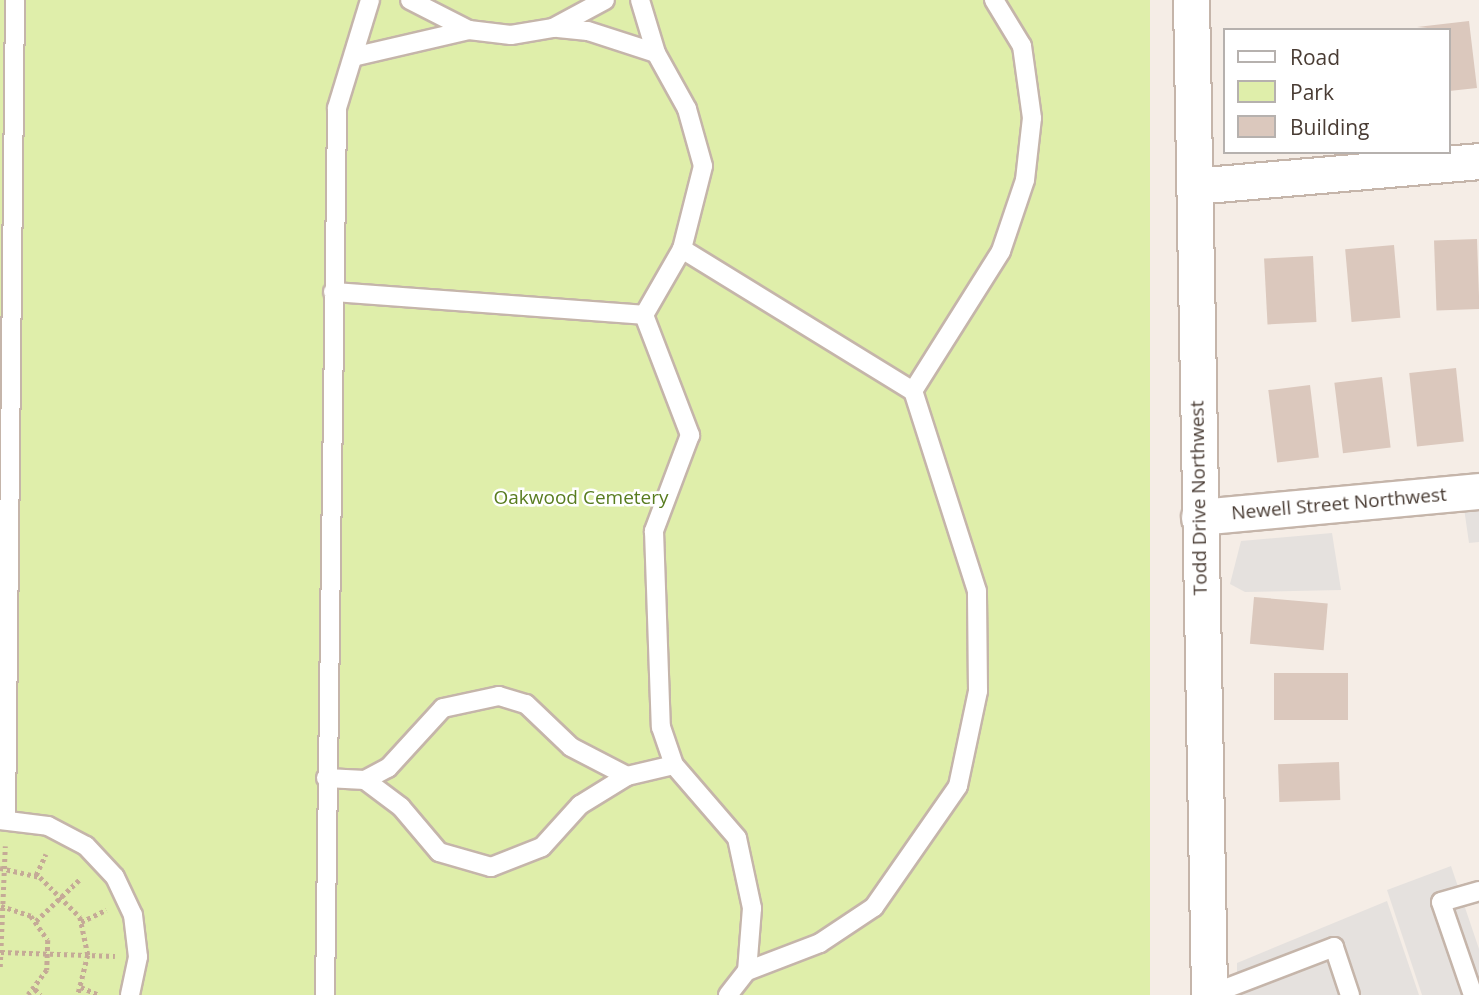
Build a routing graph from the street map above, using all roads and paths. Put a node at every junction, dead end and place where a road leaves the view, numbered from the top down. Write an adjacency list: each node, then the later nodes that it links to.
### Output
1 (15, 0): 24 (lane)
2 (370, 0): 11 (lane)
3 (410, 0): 9 (lane)
4 (605, 0): 8 (lane)
5 (640, 0): 10 (lane)
6 (994, 0): 17 (lane)
7 (1191, 0): 13 (street, Todd Drive Northwest)
8 (553, 28): 9 (lane); 10 (lane)
9 (469, 30): 11 (lane)
10 (656, 53): 14 (lane)
11 (357, 56): 15 (lane)
12 (1479, 161): 13 (street)
13 (1194, 186): 19 (street, Todd Drive Northwest)
14 (682, 249): 16 (lane); 17 (lane)
15 (333, 292): 16 (lane); 22 (lane)
16 (645, 315): 20 (lane)
17 (913, 391): 36 (lane)
18 (1479, 491): 19 (street, Newell Street Northwest)
19 (1199, 517): 46 (street, Todd Drive Northwest)
20 (674, 765): 21 (lane); 36 (lane)
21 (627, 776): 23 (lane); 23 (lane)
22 (326, 778): 23 (lane); 44 (lane)
23 (365, 780)
24 (3, 819): 25 (lane); 26 (path)
25 (100, 861): 28 (path); 34 (lane)
26 (2, 868): 28 (path); 29 (path)
27 (1479, 891): 48 (lane)
28 (64, 895): 30 (path); 33 (path)
29 (1, 906): 30 (path); 31 (path)
30 (36, 921): 32 (path)
31 (0, 952): 32 (path); 35 (path)
32 (50, 954): 33 (path); 38 (path)
33 (88, 955): 34 (path); 37 (path)
34 (138, 957): 43 (lane)
35 (0, 967)
36 (747, 971): 45 (lane)
37 (81, 987): 41 (path); 42 (path)
38 (35, 989): 39 (path); 40 (path)
39 (28, 995)
40 (41, 995)
41 (78, 995)
42 (99, 995)
43 (130, 995)
44 (325, 995)
45 (728, 995)
46 (1209, 995): 47 (lane)
47 (1350, 995)
48 (1473, 995)

